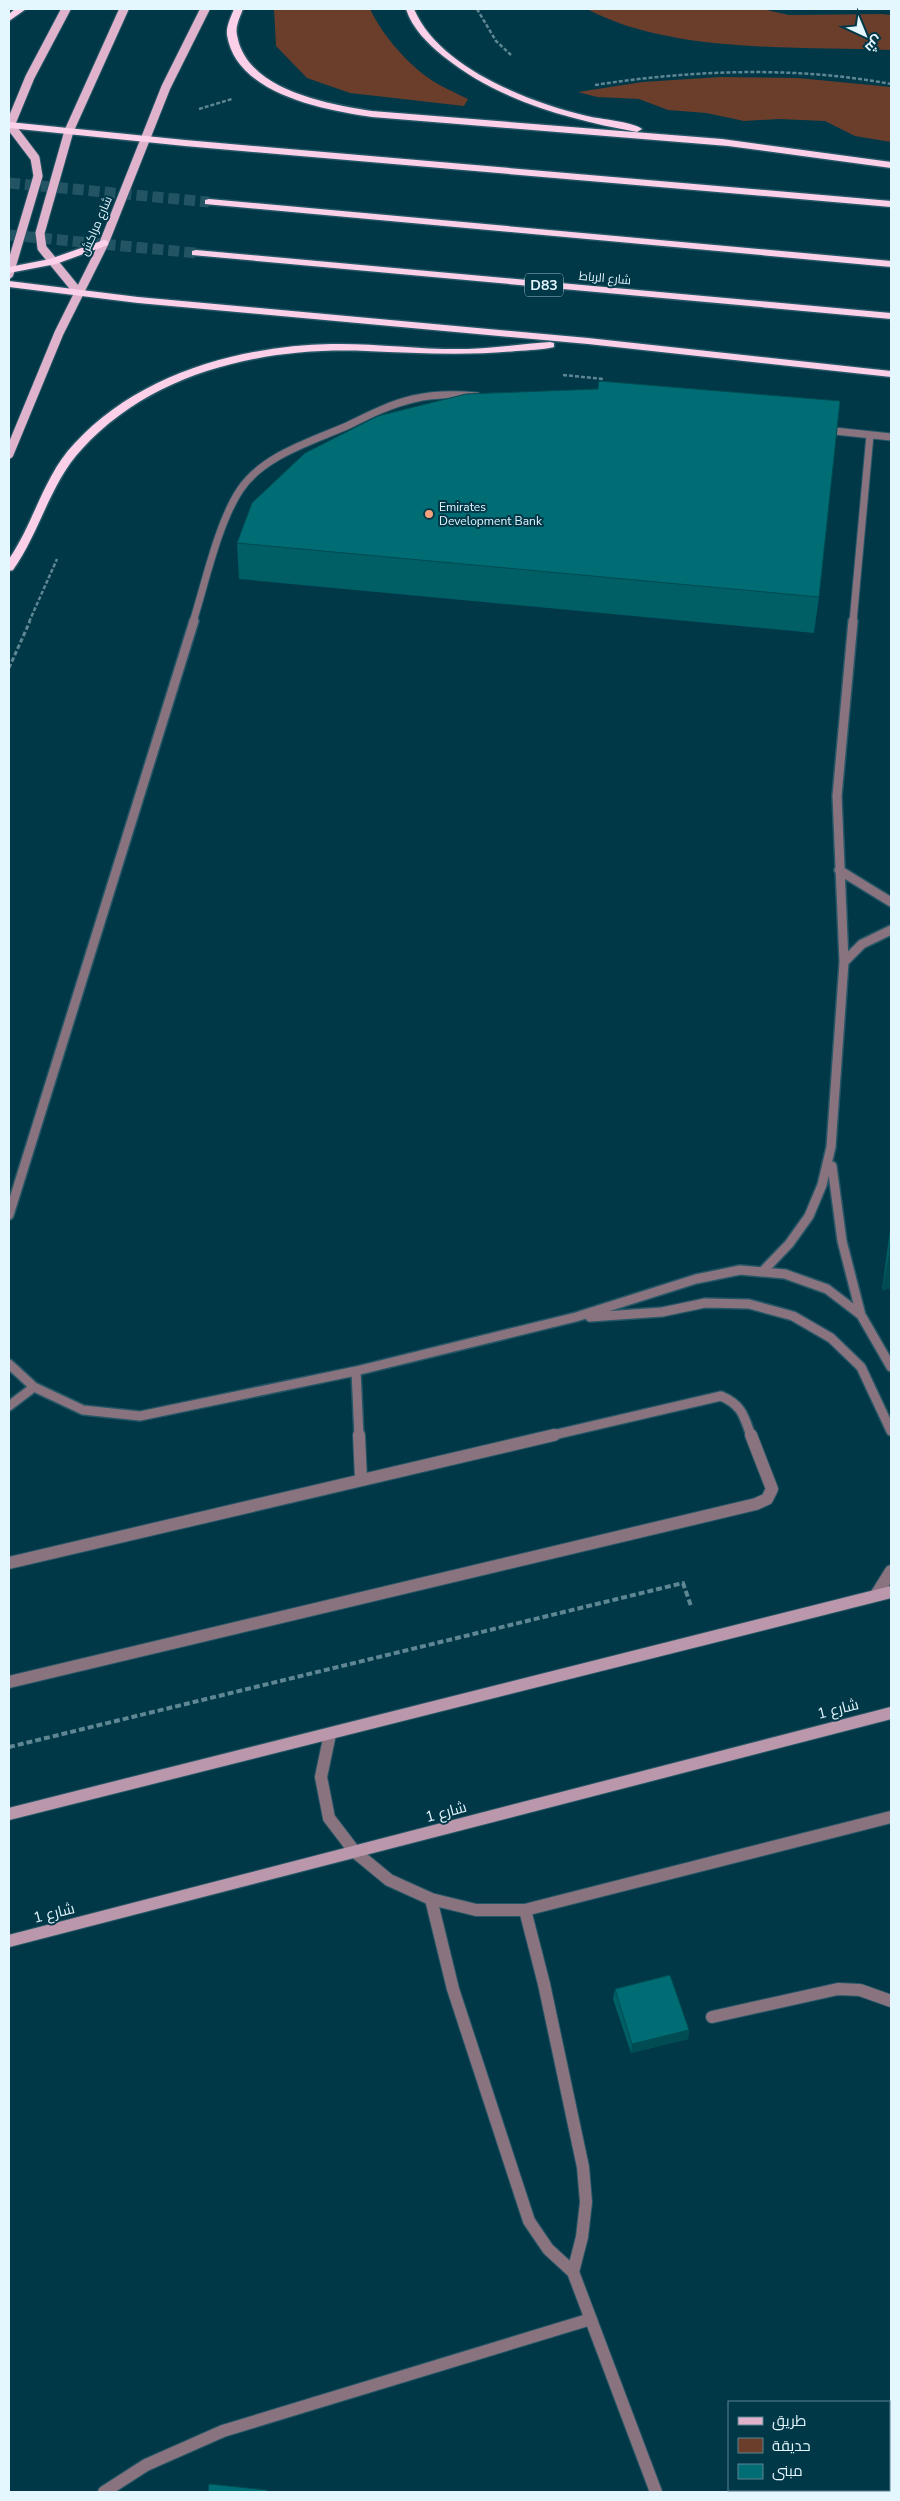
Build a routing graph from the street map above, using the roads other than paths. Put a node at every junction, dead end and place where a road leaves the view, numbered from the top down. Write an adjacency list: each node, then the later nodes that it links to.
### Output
1 (21, 9): 7 (highway)
2 (66, 9): 8 (main road)
3 (124, 9): 9 (main road)
4 (205, 9): 10 (main road, شارع مراكش)
5 (238, 9): 11 (highway)
6 (410, 9): 11 (highway)
7 (9, 18)
8 (9, 126): 9 (highway); 19 (main road)
9 (69, 131): 10 (highway); 17 (main road)
10 (144, 139): 14 (highway); 15 (main road, شارع مراكش)
11 (730, 144): 12 (highway)
12 (891, 164)
13 (209, 202): 18 (highway)
14 (891, 204)
15 (104, 243): 17 (highway); 21 (main road, شارع مراكش)
16 (196, 253): 22 (highway, شارع الرباط / D83)
17 (52, 262): 19 (highway); 21 (main road)
18 (891, 264)
19 (9, 272)
20 (9, 284): 21 (highway)
21 (78, 292): 23 (highway); 29 (main road, شارع مراكش)
22 (891, 316)
23 (588, 341): 24 (highway); 30 (highway)
24 (891, 374)
25 (484, 397): 36 (lane)
26 (820, 430): 27 (lane)
27 (870, 435): 28 (lane); 31 (lane)
28 (891, 437)
29 (9, 454)
30 (9, 567)
31 (839, 870): 32 (lane); 34 (lane)
32 (891, 902)
33 (891, 930): 34 (lane)
34 (844, 962): 35 (lane)
35 (831, 1147): 37 (lane); 38 (lane)
36 (9, 1215)
37 (762, 1272): 38 (lane); 39 (lane)
38 (862, 1315): 41 (lane)
39 (576, 1317): 42 (lane); 45 (lane)
40 (9, 1364): 43 (lane)
41 (891, 1367)
42 (356, 1371): 43 (lane); 46 (lane)
43 (34, 1387): 44 (lane)
44 (9, 1406)
45 (891, 1432)
46 (361, 1479): 47 (lane); 51 (lane)
47 (9, 1563)
48 (891, 1570): 50 (lane)
49 (891, 1592): 50 (street)
50 (876, 1595): 53 (street)
51 (9, 1682)
52 (891, 1712): 56 (street, شارع 1)
53 (330, 1734): 54 (street); 56 (lane)
54 (9, 1814)
55 (891, 1817): 58 (lane)
56 (355, 1852): 57 (lane); 59 (street, شارع 1)
57 (431, 1899): 58 (lane); 62 (lane)
58 (525, 1910): 62 (lane)
59 (9, 1941)
60 (891, 2001): 61 (lane)
61 (712, 2017)
62 (573, 2272): 63 (lane)
63 (591, 2319): 64 (lane); 65 (lane)
64 (104, 2492)
65 (656, 2492)

